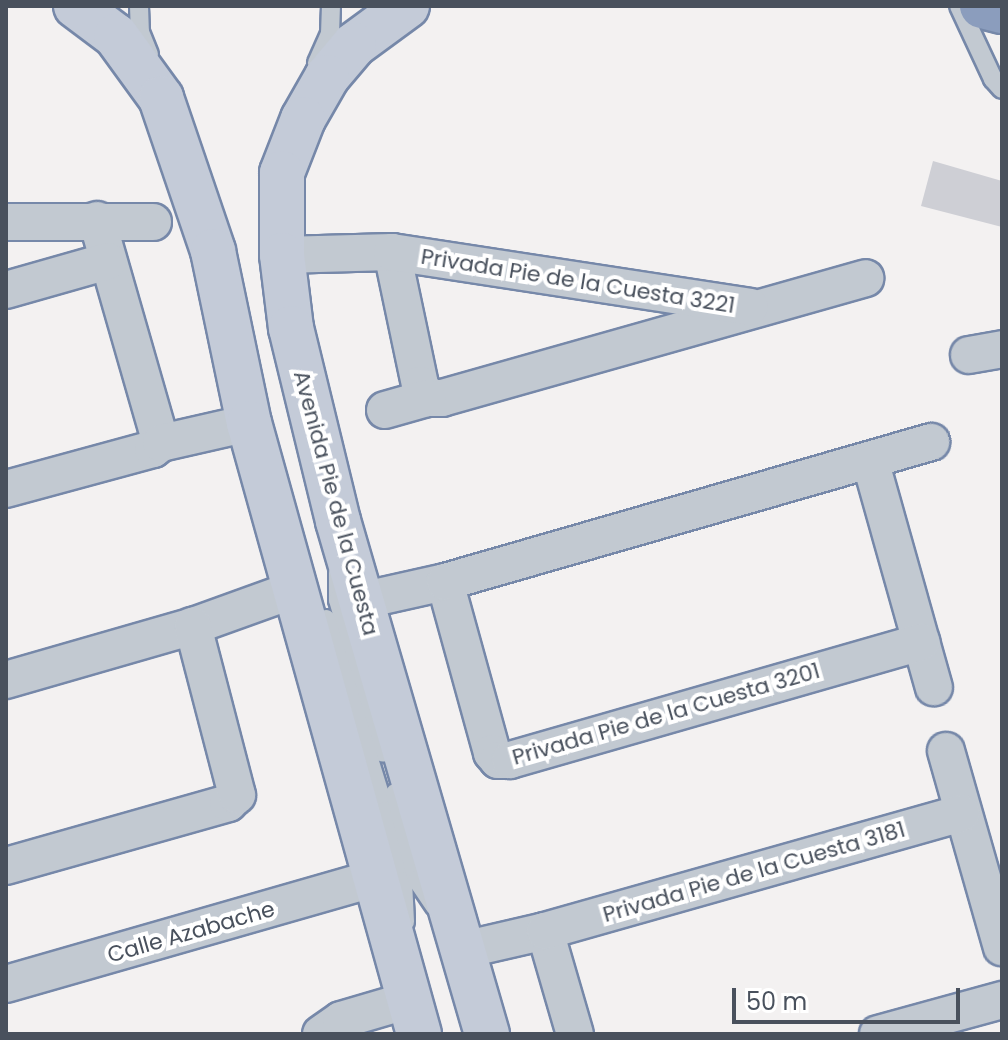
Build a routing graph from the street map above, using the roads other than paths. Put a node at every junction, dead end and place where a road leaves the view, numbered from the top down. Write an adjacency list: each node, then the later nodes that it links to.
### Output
1 (76, 6): 7 (main road)
2 (331, 6): 10 (lane)
3 (407, 6): 8 (main road, Avenida Pie de la Cuesta)
4 (959, 6): 9 (lane)
5 (982, 6): 6 (highway)
6 (1002, 11)
7 (122, 16): 22 (main road)
8 (355, 26): 10 (main road, Avenida Pie de la Cuesta)
9 (1002, 89)
10 (282, 173): 15 (main road, Avenida Pie de la Cuesta)
11 (97, 220): 12 (street); 13 (street); 16 (street)
12 (6, 222)
13 (153, 222)
14 (392, 252): 15 (street, Privada Pie de la Cuesta 3221); 19 (street, Privada Pie de la Cuesta 3221); 20 (street, Privada Pie de la Cuesta 3221)
15 (282, 255): 27 (main road, Avenida Pie de la Cuesta)
16 (108, 261): 18 (street); 24 (street)
17 (865, 278): 19 (street, Privada Pie de la Cuesta 3221)
18 (6, 290)
19 (763, 310): 20 (street, Privada Pie de la Cuesta 3221)
20 (427, 398): 21 (street, Privada Pie de la Cuesta 3221)
21 (385, 410)
22 (249, 423): 24 (street); 28 (main road)
23 (931, 442): 25 (street)
24 (161, 443): 26 (street)
25 (870, 460): 29 (street); 33 (street)
26 (6, 489)
27 (338, 521): 31 (main road, Avenida Pie de la Cuesta); 42 (lane)
28 (284, 548): 30 (main road); 45 (lane)
29 (445, 582): 31 (street); 33 (street, Privada Pie de la Cuesta 3201)
30 (296, 589): 32 (street); 39 (main road)
31 (360, 601): 42 (main road, Avenida Pie de la Cuesta)
32 (193, 626): 34 (street); 38 (street)
33 (921, 642): 35 (street)
34 (6, 680)
35 (934, 687)
36 (946, 751): 37 (street)
37 (962, 813): 40 (street, Privada Pie de la Cuesta 3181); 41 (street)
38 (6, 866)
39 (376, 878): 43 (street, Calle Azabache); 45 (main road)
40 (545, 931): 42 (street, Privada Pie de la Cuesta 3181); 48 (street)
41 (1002, 947)
42 (463, 950): 47 (main road, Avenida Pie de la Cuesta)
43 (6, 984)
44 (1002, 1000): 49 (street)
45 (414, 1017): 46 (street)
46 (321, 1034)
47 (487, 1034)
48 (575, 1034)
49 (878, 1034)

